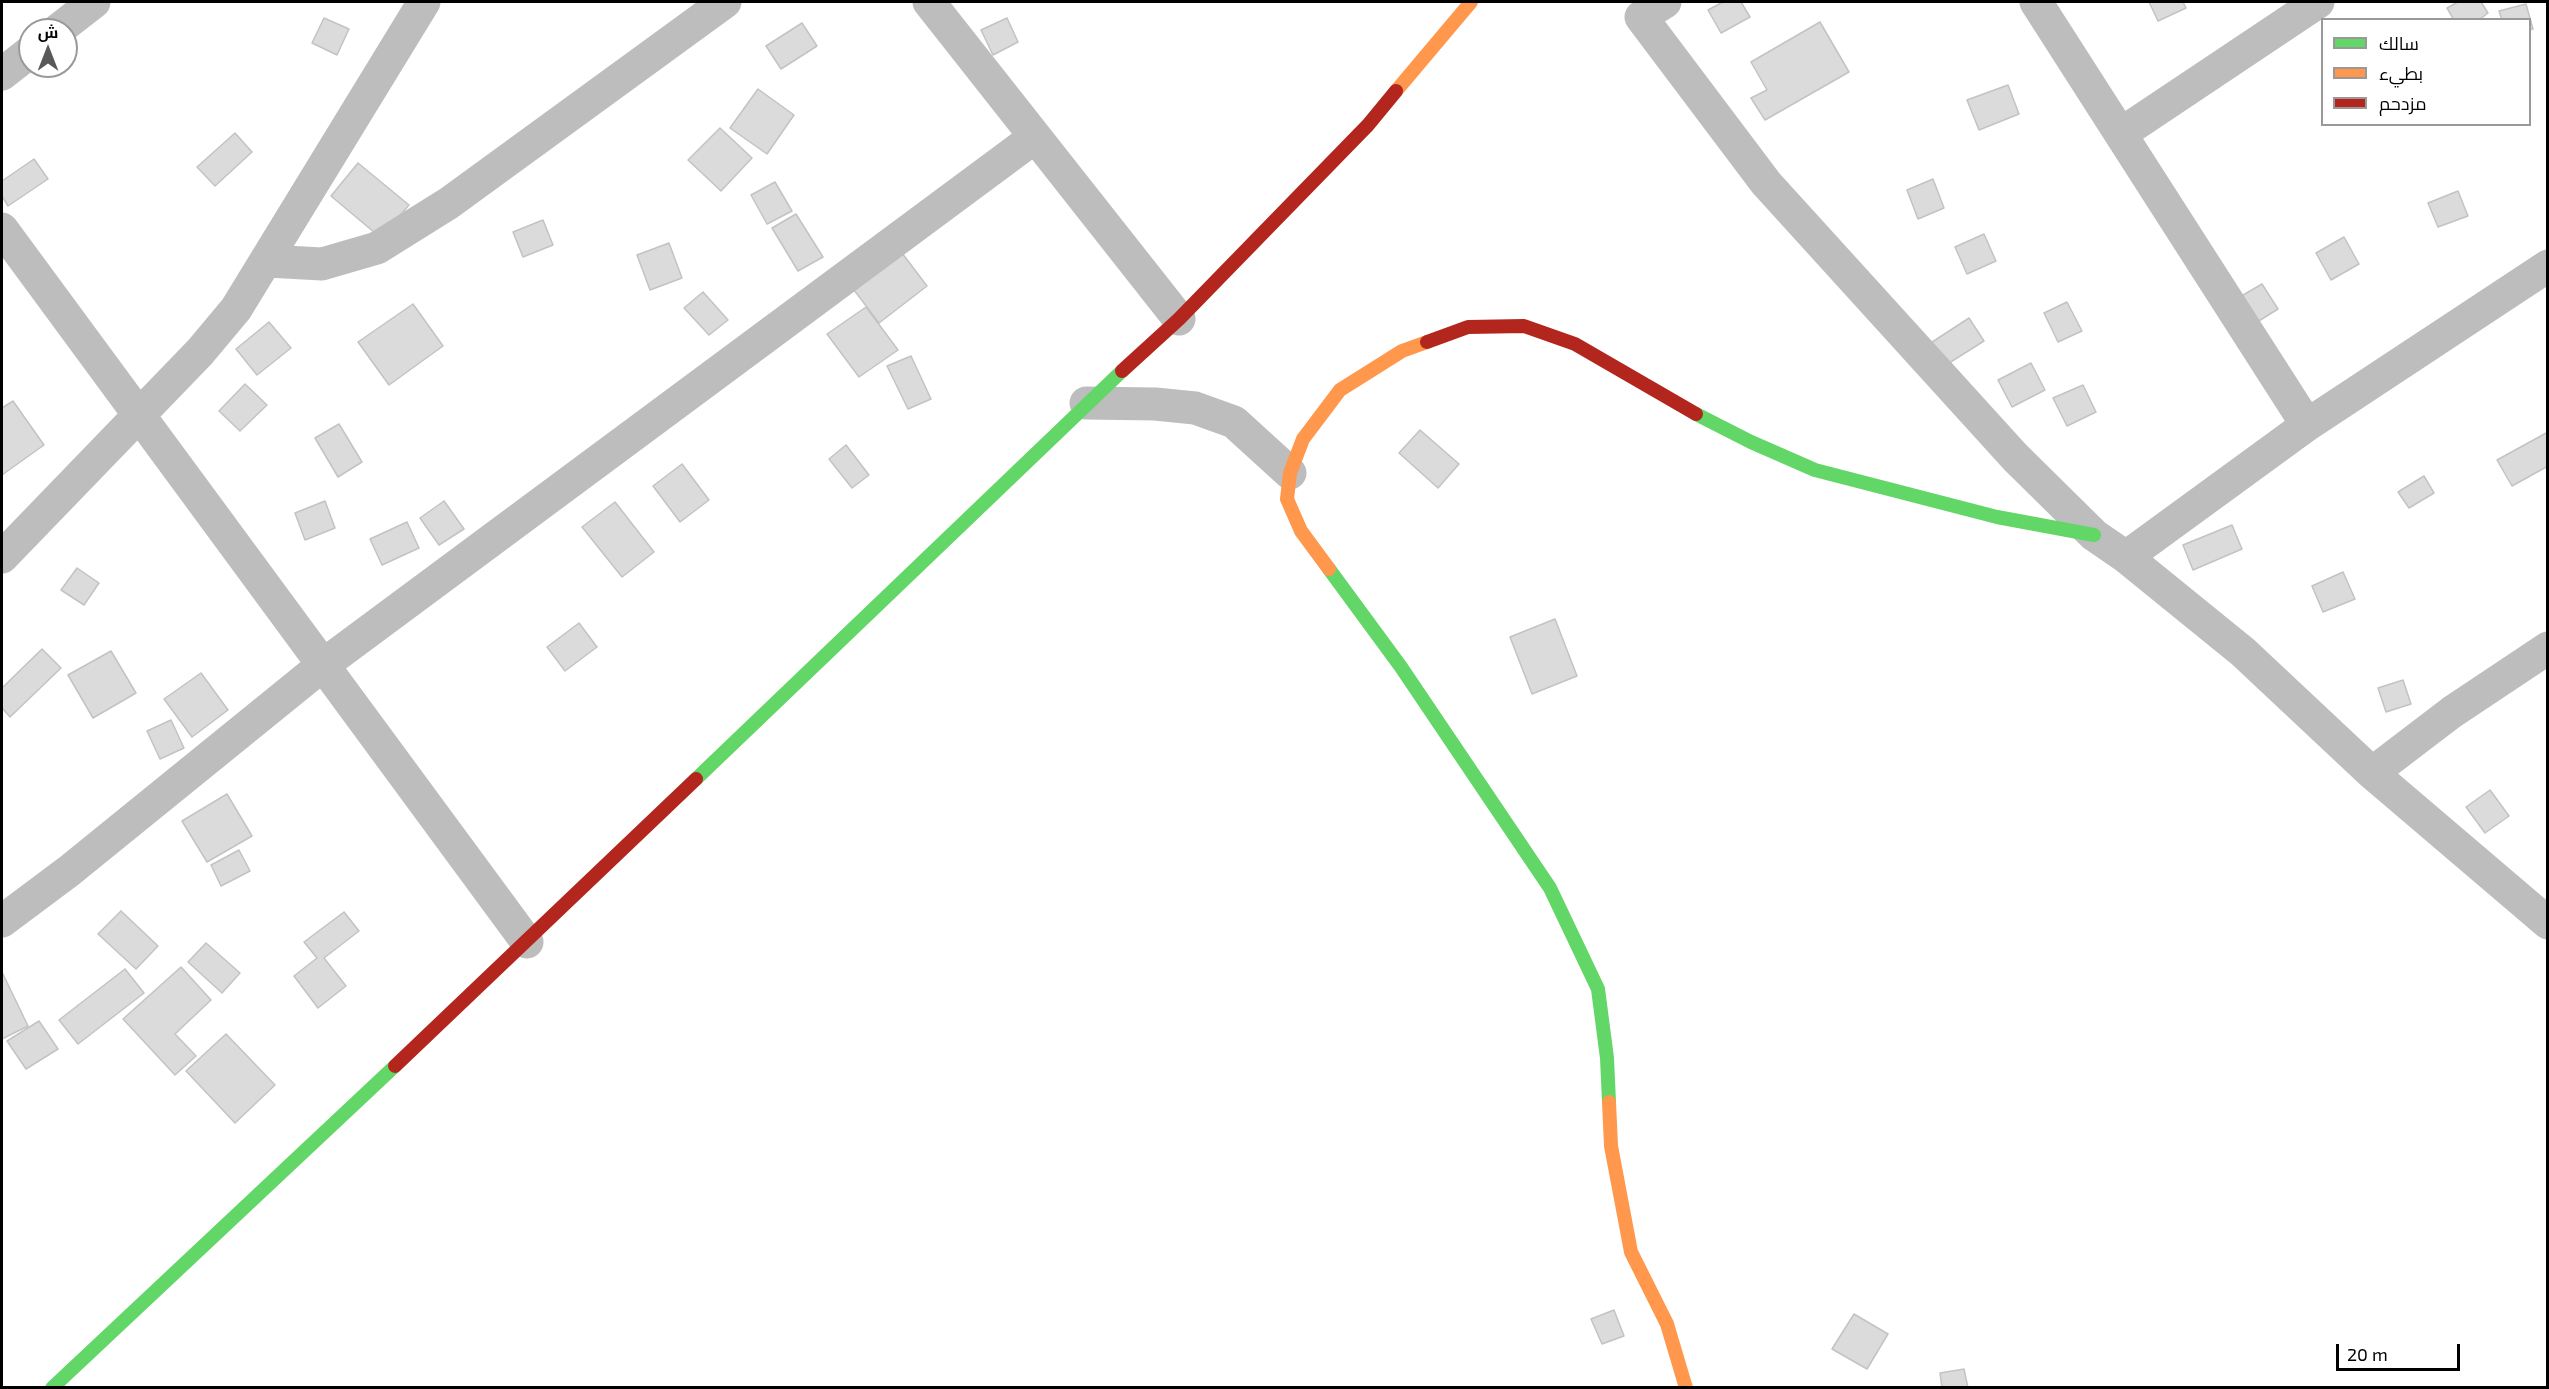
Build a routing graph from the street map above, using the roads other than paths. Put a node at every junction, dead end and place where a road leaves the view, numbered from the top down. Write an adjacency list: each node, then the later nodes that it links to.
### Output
1 (94, 2): 9 (street)
2 (424, 2): 15 (street)
3 (725, 2): 15 (street)
4 (929, 2): 13 (street)
5 (2036, 2): 12 (street)
6 (2318, 2): 12 (street)
7 (1460, 6): 17 (main road)
8 (1644, 7): 22 (street)
9 (73, 18)
10 (18, 61): 11 (street)
11 (2, 74)
12 (2122, 133): 20 (street)
13 (1035, 137): 17 (street); 26 (street)
14 (2, 229): 19 (street)
15 (267, 261): 19 (street)
16 (2547, 266): 20 (street)
17 (1179, 319): 18 (main road)
18 (1086, 403): 21 (street); 30 (main road)
19 (140, 416): 23 (street); 26 (street)
20 (2307, 424): 24 (street)
21 (1290, 473): 22 (main road); 32 (main road)
22 (2094, 535): 24 (street)
23 (2, 557)
24 (2126, 557): 27 (street)
25 (2547, 648): 27 (street)
26 (323, 665): 28 (street); 30 (street)
27 (2372, 773): 29 (street)
28 (2, 921)
29 (2547, 923)
30 (527, 942): 31 (main road)
31 (52, 1388)
32 (1686, 1388)

